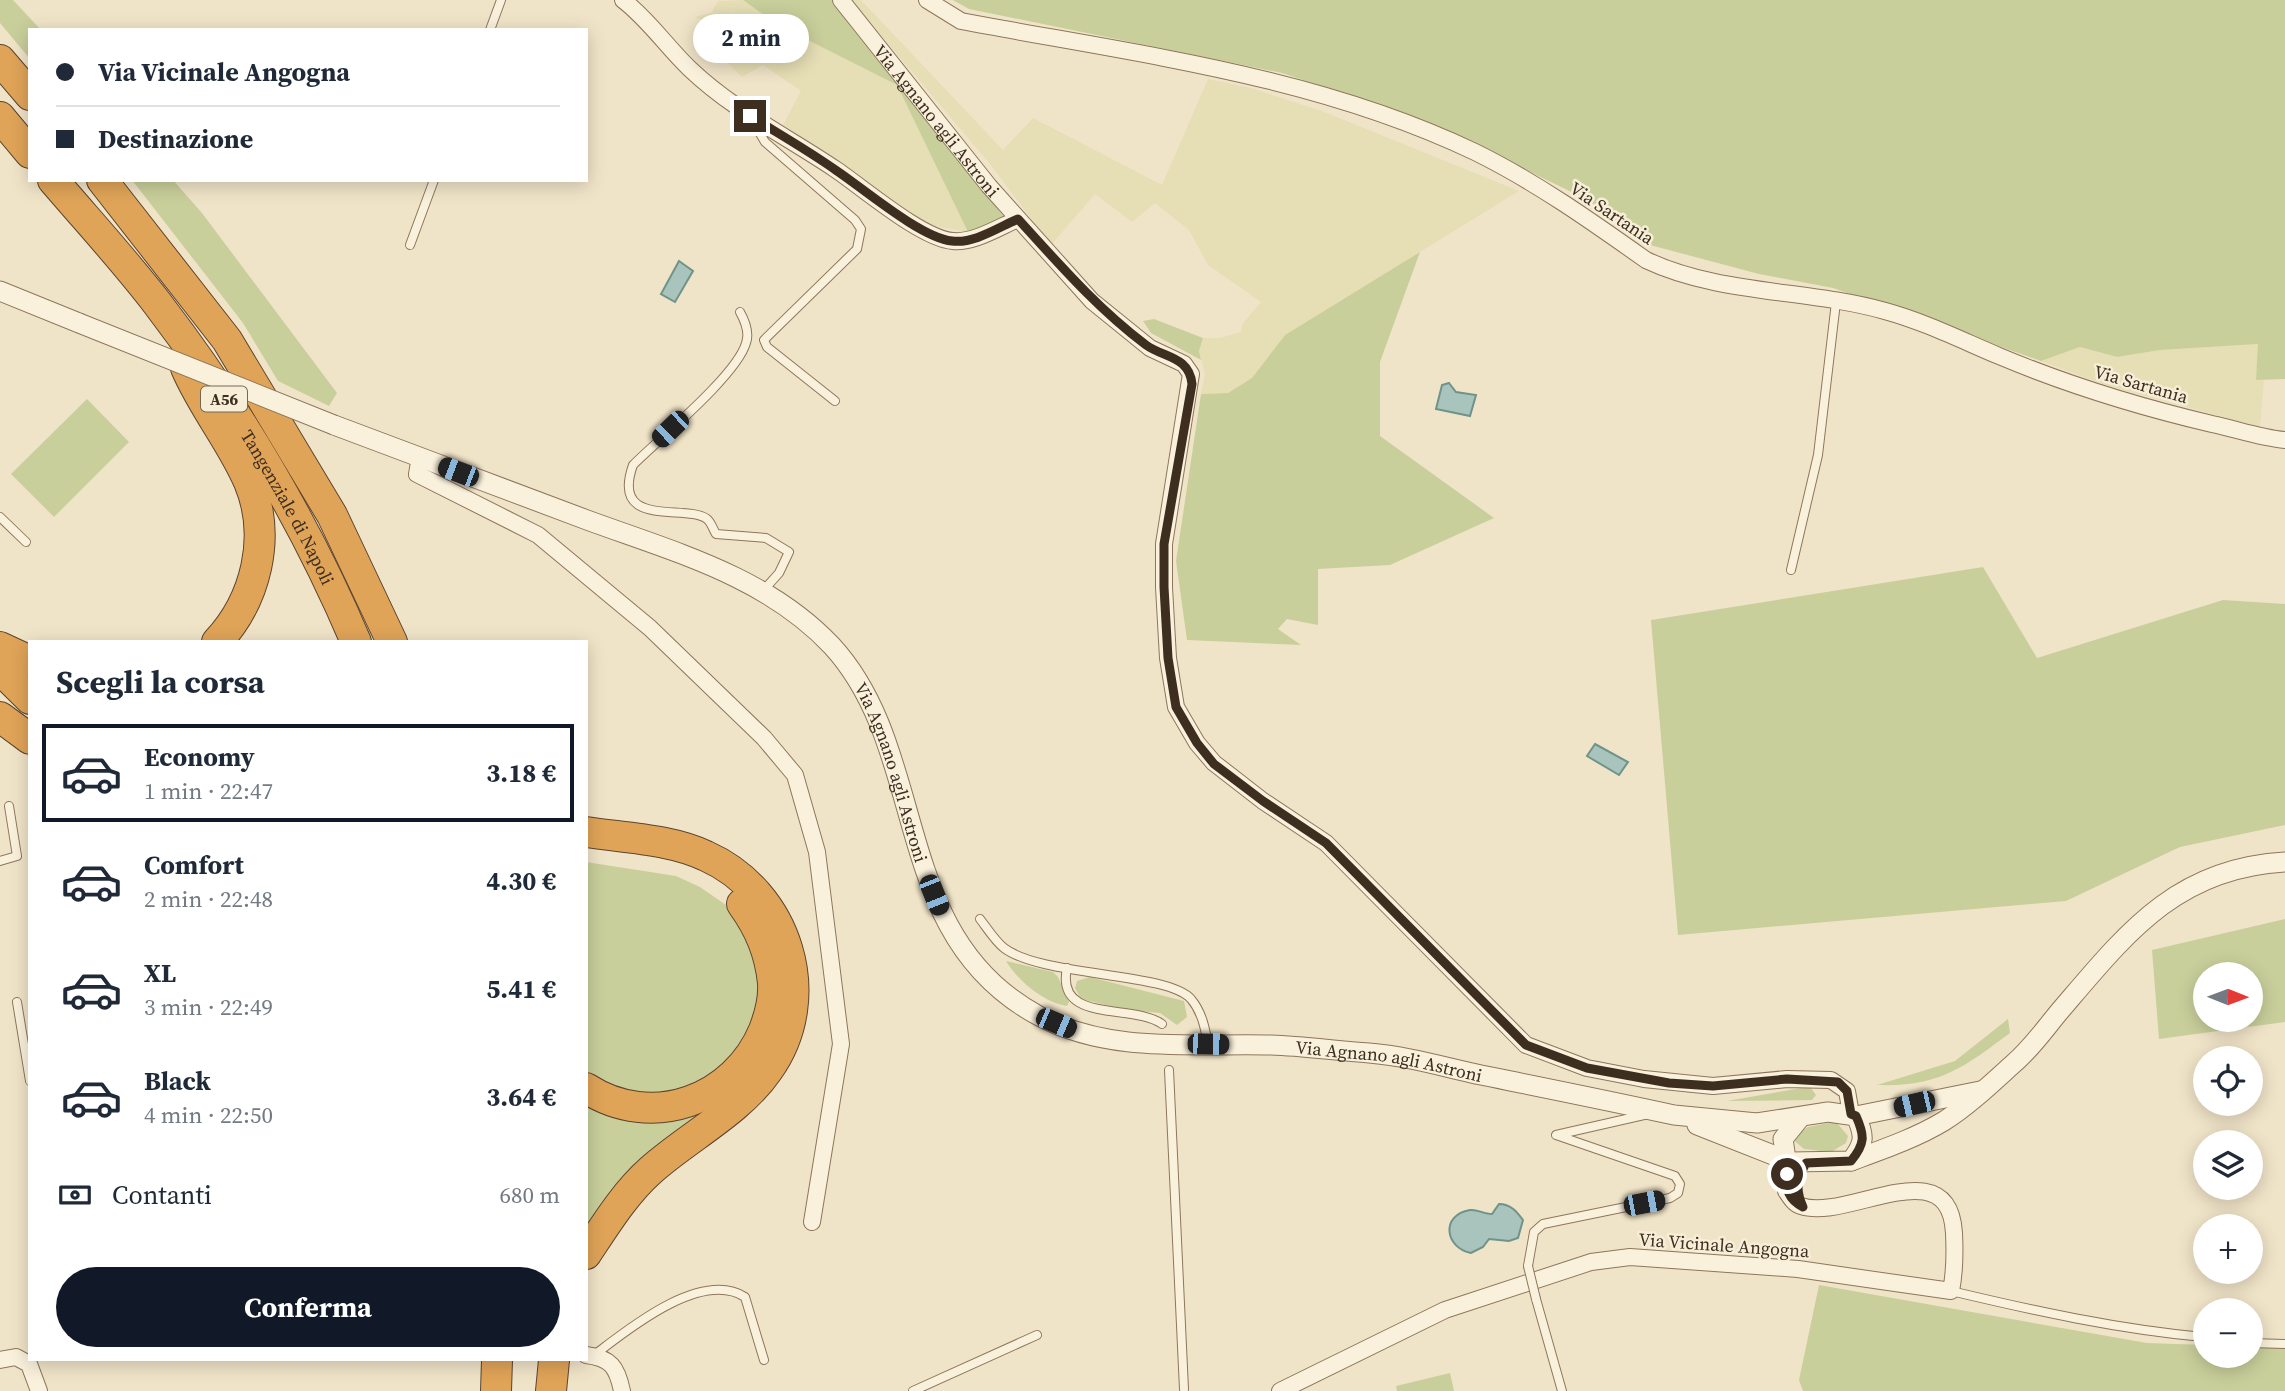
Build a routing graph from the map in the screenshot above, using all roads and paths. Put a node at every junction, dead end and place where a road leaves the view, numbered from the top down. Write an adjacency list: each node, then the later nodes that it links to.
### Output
1 (501, 0): 5 (lane)
2 (623, 0): 8 (street)
3 (841, 0): 14 (street, Via Agnano agli Astroni)
4 (927, 0): 17 (street, Via Sartania)
5 (491, 28)
6 (0, 60): 7 (highway)
7 (28, 93)
8 (750, 116): 14 (street); 20 (lane)
9 (0, 117): 10 (highway)
10 (28, 151)
11 (55, 182): 18 (highway, Tangenziale di Napoli / A56)
12 (104, 182): 29 (highway, Tangenziale di Napoli / A56)
13 (433, 182): 15 (lane)
14 (1018, 219): 50 (street, Via Agnano agli Astroni)
15 (410, 245)
16 (0, 291): 22 (street, Via Agnano agli Astroni, bridge)
17 (1836, 302): 21 (street, Via Sartania); 25 (lane)
18 (158, 304): 27 (highway); 28 (highway, Tangenziale di Napoli / A56)
19 (740, 312): 26 (lane)
20 (835, 401)
21 (2285, 440)
22 (420, 457): 26 (street, Via Agnano agli Astroni); 59 (street)
23 (0, 517): 24 (lane)
24 (26, 542)
25 (1791, 570)
26 (762, 592): 47 (street, Via Agnano agli Astroni)
27 (219, 640)
28 (355, 640)
29 (391, 640)
30 (0, 647): 31 (highway)
31 (28, 661)
32 (0, 669): 33 (highway)
33 (28, 697)
34 (0, 699): 36 (highway)
35 (0, 717): 37 (highway)
36 (28, 720)
37 (28, 738)
38 (9, 806): 41 (lane)
39 (588, 832): 60 (highway)
40 (588, 852): 51 (highway)
41 (0, 861)
42 (2285, 862): 52 (street)
43 (979, 919): 44 (lane)
44 (1068, 968): 46 (lane); 47 (lane)
45 (17, 1002): 48 (lane)
46 (1162, 1024)
47 (1208, 1044): 54 (street, Via Agnano agli Astroni)
48 (28, 1069)
49 (1169, 1070): 74 (lane)
50 (1831, 1080): 53 (street); 55 (street)
51 (588, 1089)
52 (1980, 1091): 55 (street); 58 (street)
53 (1828, 1112): 55 (street); 56 (street)
54 (1666, 1113): 56 (street); 57 (street); 81 (lane, bridge)
55 (1853, 1115): 58 (street)
56 (1800, 1118): 57 (street)
57 (1794, 1161): 58 (street); 61 (street)
58 (1851, 1161)
59 (812, 1222)
60 (588, 1251)
61 (1951, 1291): 63 (lane); 80 (street, Via Vicinale Angogna)
62 (1037, 1335): 79 (lane)
63 (2193, 1336)
64 (2263, 1343): 65 (lane)
65 (2285, 1344)
66 (589, 1355): 68 (lane); 78 (street)
67 (15, 1357): 73 (street)
68 (764, 1360)
69 (39, 1361): 73 (street)
70 (497, 1361): 75 (highway)
71 (532, 1361): 76 (highway)
72 (554, 1361): 77 (highway)
73 (35, 1386)
74 (1184, 1389)
75 (496, 1391)
76 (532, 1391)
77 (551, 1391)
78 (622, 1391)
79 (913, 1391)
80 (1280, 1391)
81 (1562, 1391)

